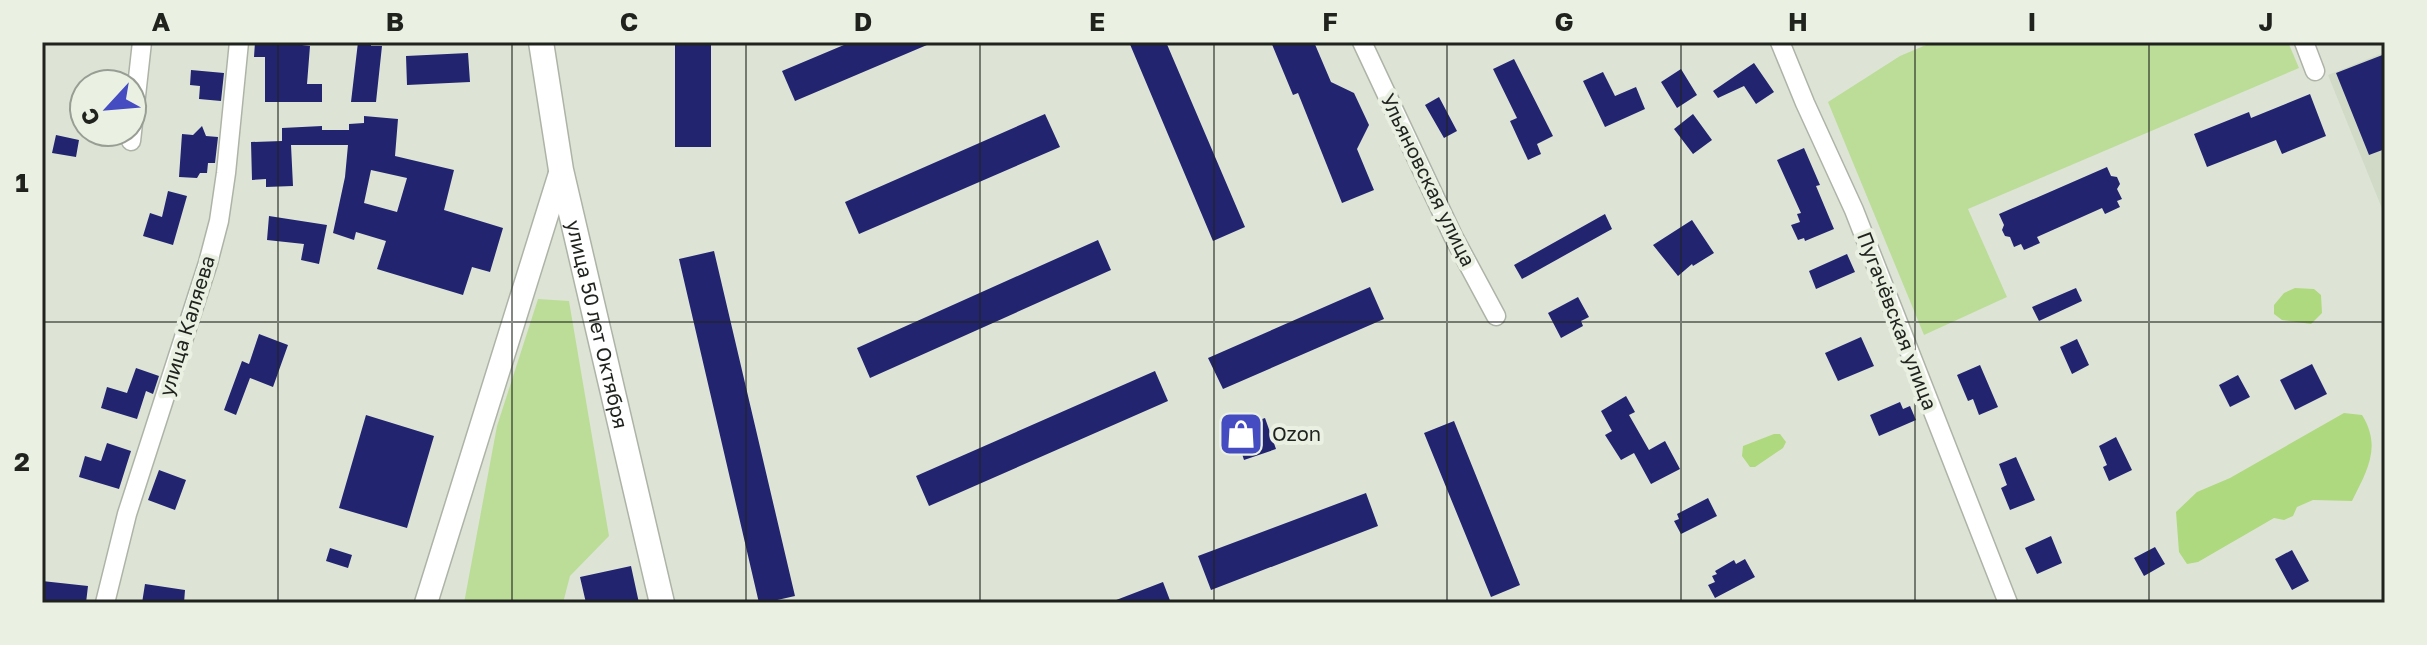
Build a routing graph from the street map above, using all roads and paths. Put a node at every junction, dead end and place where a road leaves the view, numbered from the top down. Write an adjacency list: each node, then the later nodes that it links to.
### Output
1 (142, 42): 7 (street)
2 (239, 42): 11 (street, улица Каляева)
3 (541, 42): 9 (main road, улица 50 лет Октября)
4 (1362, 42): 10 (street, Ульяновская улица)
5 (1780, 42): 14 (street, Пугачёвская улица)
6 (2304, 42): 8 (street)
7 (139, 68)
8 (2315, 71)
9 (561, 170): 12 (street); 13 (main road, улица 50 лет Октября)
10 (1496, 316)
11 (105, 603)
12 (426, 603)
13 (662, 603)
14 (2008, 603)

